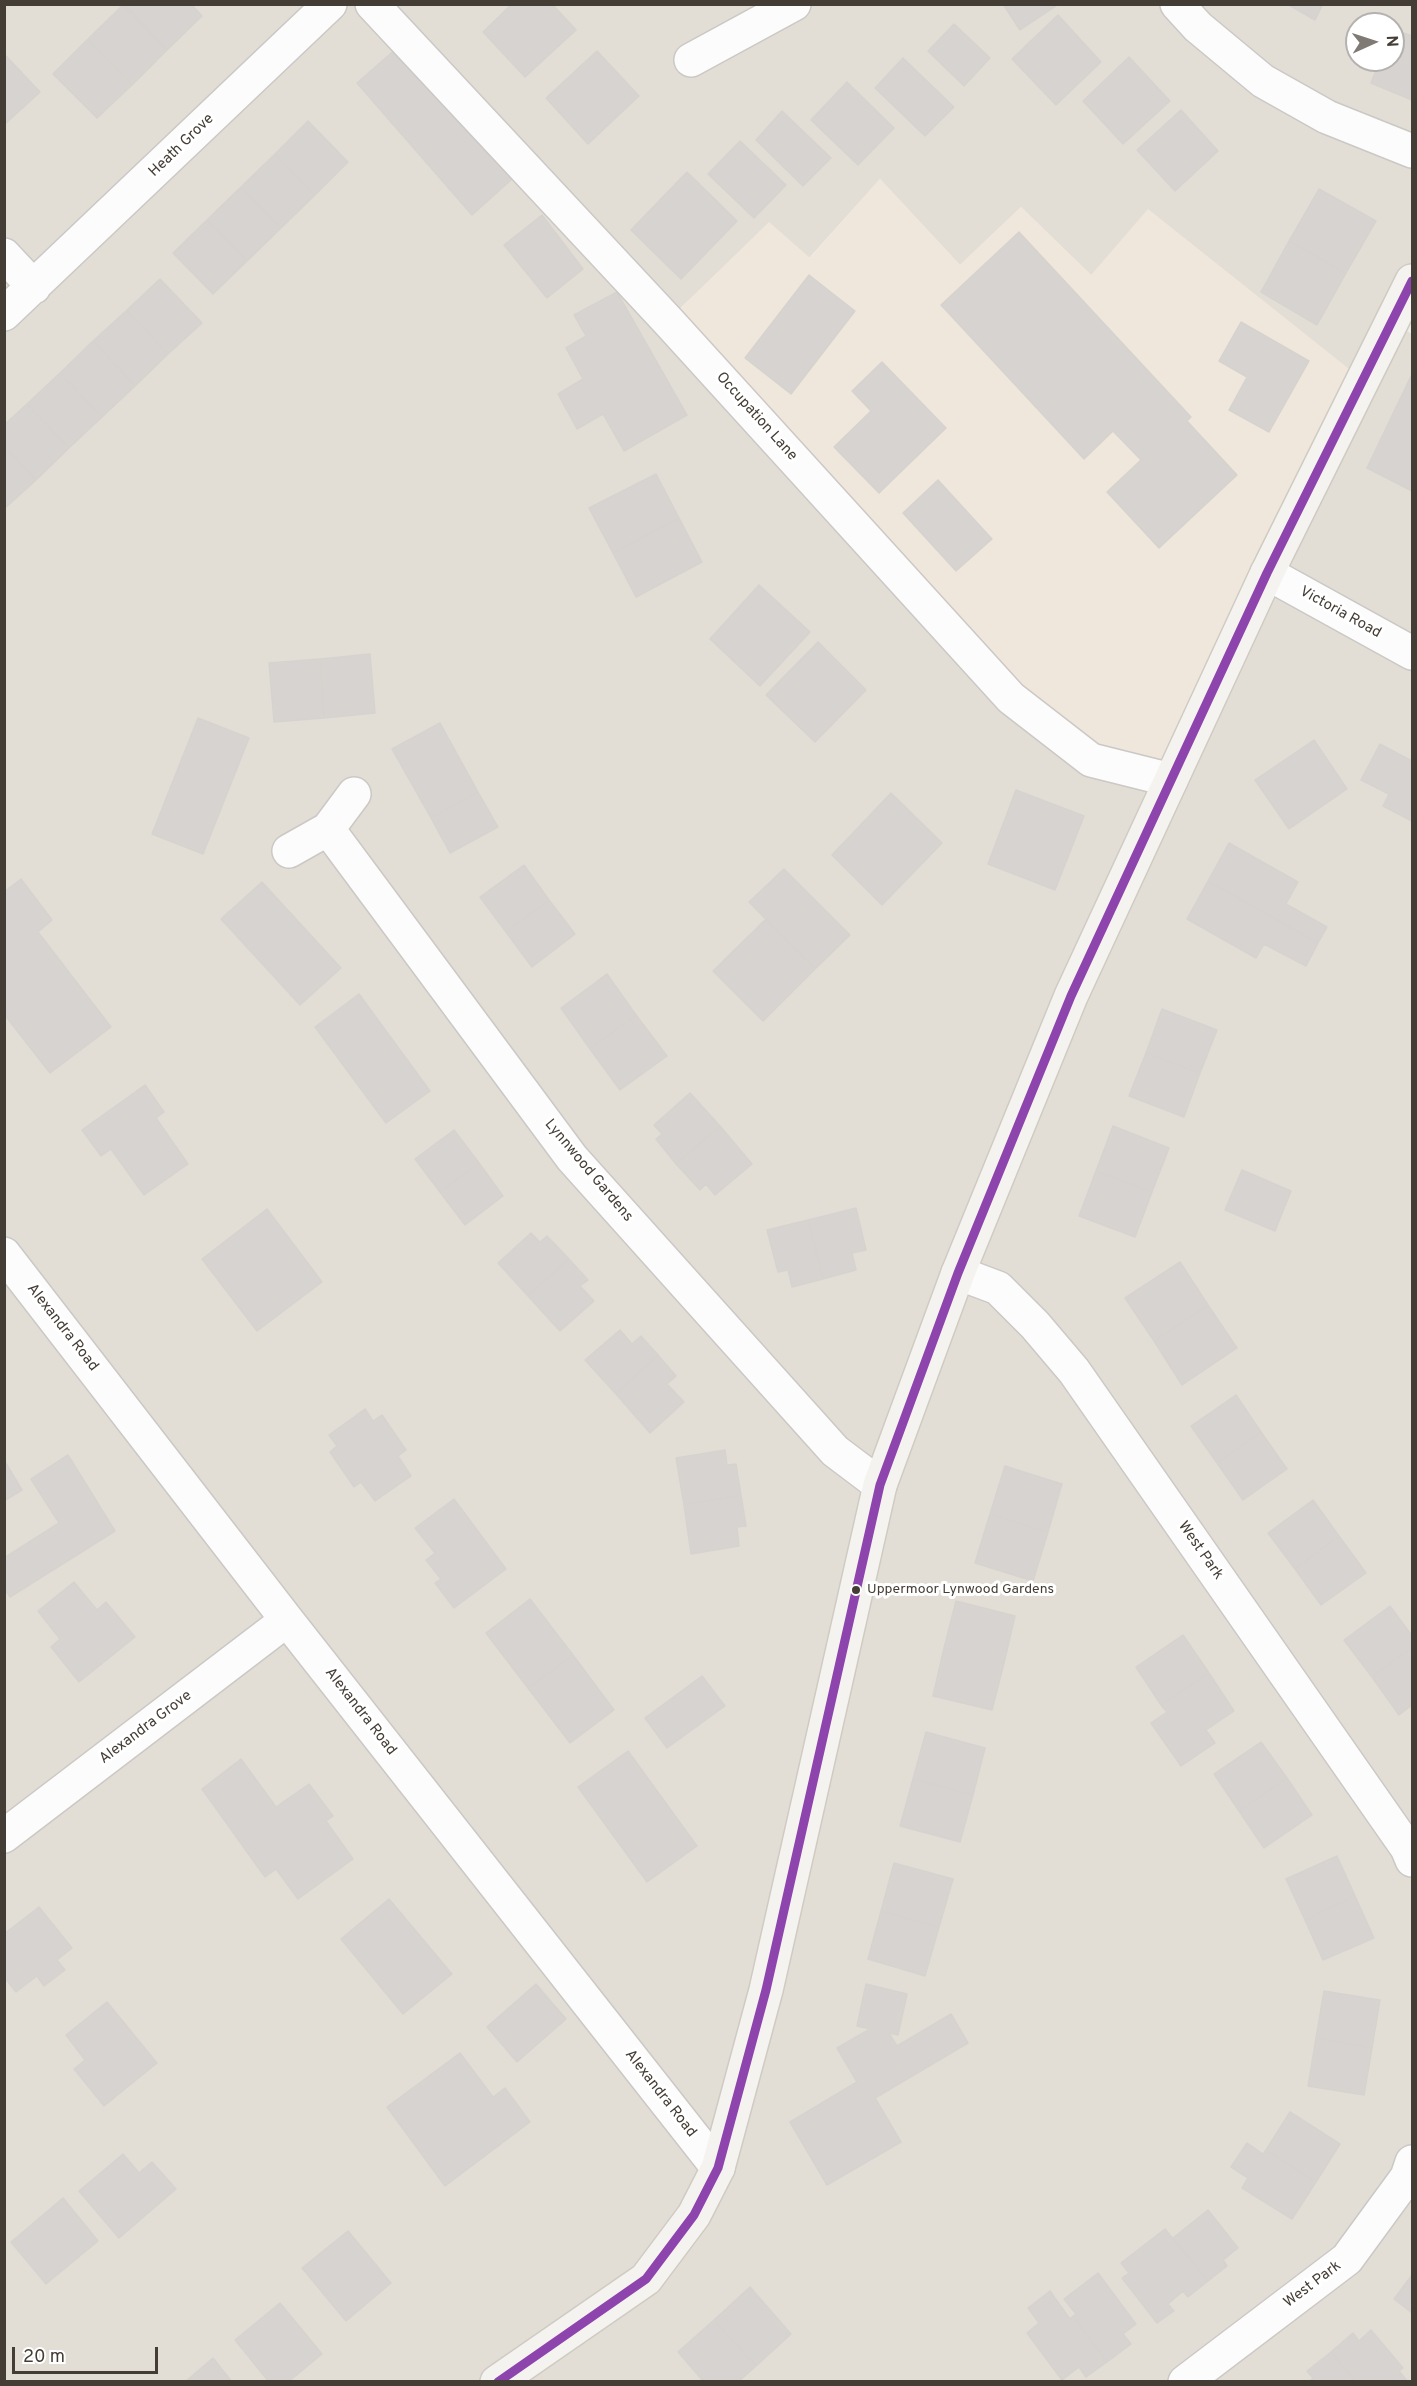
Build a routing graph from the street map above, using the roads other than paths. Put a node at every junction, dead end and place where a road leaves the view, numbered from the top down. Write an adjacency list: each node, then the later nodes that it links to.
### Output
1 (330, 4): 9 (street, Heath Grove)
2 (372, 4): 13 (street, Occupation Lane)
3 (794, 4): 5 (street)
4 (1177, 4): 6 (street)
5 (691, 60)
6 (1413, 152)
7 (4, 255): 9 (street)
8 (1413, 280): 11 (main road)
9 (34, 287): 10 (street, Heath Grove)
10 (4, 314)
11 (1267, 573): 12 (street, Victoria Road); 13 (main road)
12 (1413, 653)
13 (1171, 780): 18 (main road)
14 (354, 794): 15 (street)
15 (328, 829): 16 (street); 19 (street, Lynnwood Gardens)
16 (289, 851)
17 (4, 1254): 20 (street, Alexandra Road)
18 (958, 1273): 19 (main road); 22 (street, West Park)
19 (880, 1485): 24 (main road)
20 (287, 1620): 21 (street, Alexandra Grove); 24 (street, Alexandra Road)
21 (4, 1836)
22 (1413, 1860)
23 (1413, 2162): 26 (street, West Park)
24 (718, 2168): 25 (main road)
25 (497, 2382)
26 (1185, 2382)

